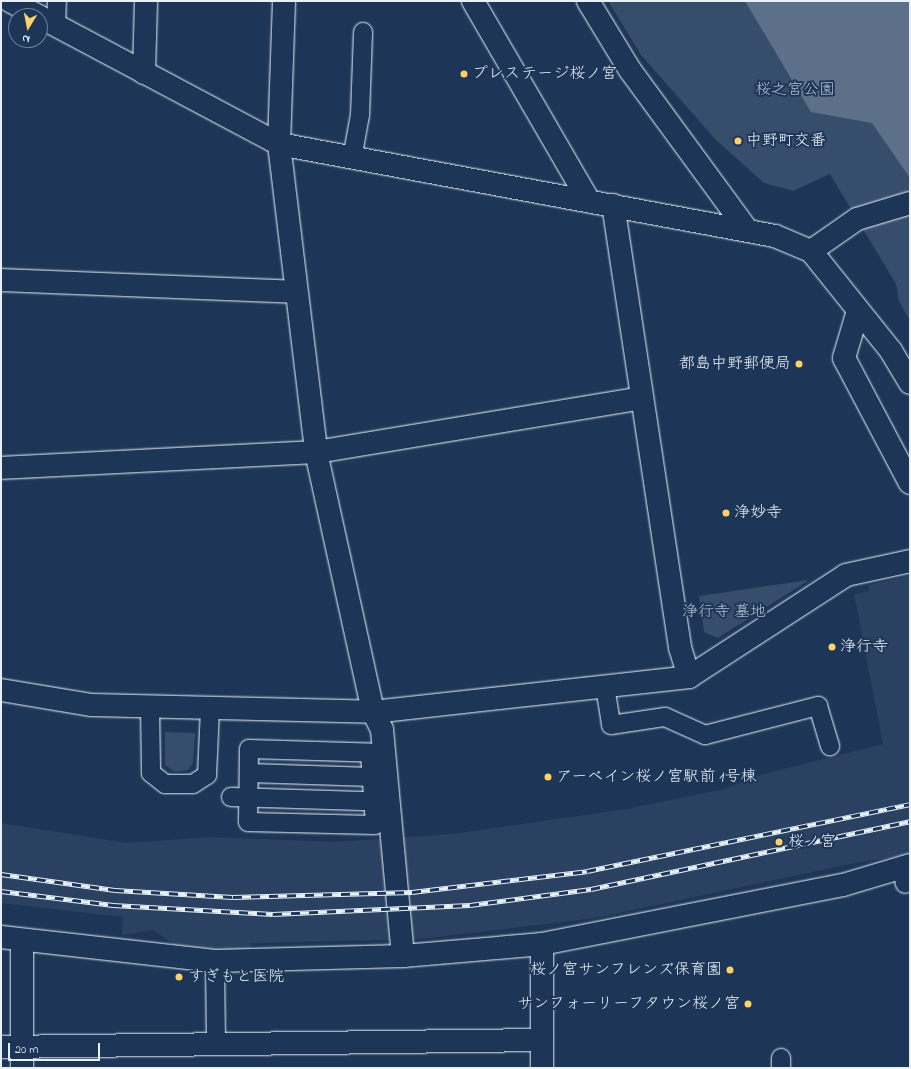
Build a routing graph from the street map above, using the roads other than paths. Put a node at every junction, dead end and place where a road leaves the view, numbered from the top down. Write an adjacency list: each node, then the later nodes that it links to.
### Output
1 (10, 1): 7 (street)
2 (57, 1): 8 (lane)
3 (146, 1): 11 (street)
4 (284, 1): 12 (street)
5 (473, 1): 14 (street)
6 (588, 1): 17 (street)
7 (23, 8)
8 (48, 15)
9 (48, 22): 11 (street)
10 (363, 32): 13 (lane)
11 (144, 73): 12 (street)
12 (279, 144): 13 (street); 20 (street)
13 (352, 159): 14 (street)
14 (589, 201): 16 (street)
15 (910, 203): 18 (street)
16 (613, 206): 17 (street); 23 (street)
17 (747, 230): 18 (street)
18 (811, 251): 21 (street)
19 (1, 280): 20 (street)
20 (296, 292): 24 (street)
21 (858, 311): 22 (street); 26 (street)
22 (910, 383)
23 (642, 398): 24 (street); 28 (street)
24 (316, 452): 25 (street); 33 (street)
25 (1, 468)
26 (910, 483)
27 (910, 561): 28 (street)
28 (689, 677): 29 (street)
29 (605, 686): 33 (street); 34 (lane)
30 (1, 690): 31 (street)
31 (150, 706): 32 (street); 32 (lane)
32 (210, 708): 33 (street)
33 (373, 712): 35 (street)
34 (830, 746)
35 (377, 753): 36 (lane); 38 (lane); 41 (street)
36 (249, 773): 37 (lane); 39 (lane)
37 (291, 774): 38 (lane); 40 (lane)
38 (372, 777): 41 (lane)
39 (240, 797): 40 (lane); 41 (lane)
40 (290, 799): 41 (lane)
41 (381, 802): 46 (street)
42 (906, 872): 45 (street)
43 (1, 937): 44 (street)
44 (22, 940): 47 (street); 50 (street)
45 (542, 944): 46 (street); 48 (street)
46 (403, 956): 47 (street)
47 (215, 961): 49 (lane)
48 (542, 1040): 49 (street); 52 (street)
49 (216, 1046): 50 (street)
50 (11, 1047): 51 (street)
51 (22, 1068)
52 (542, 1068)

